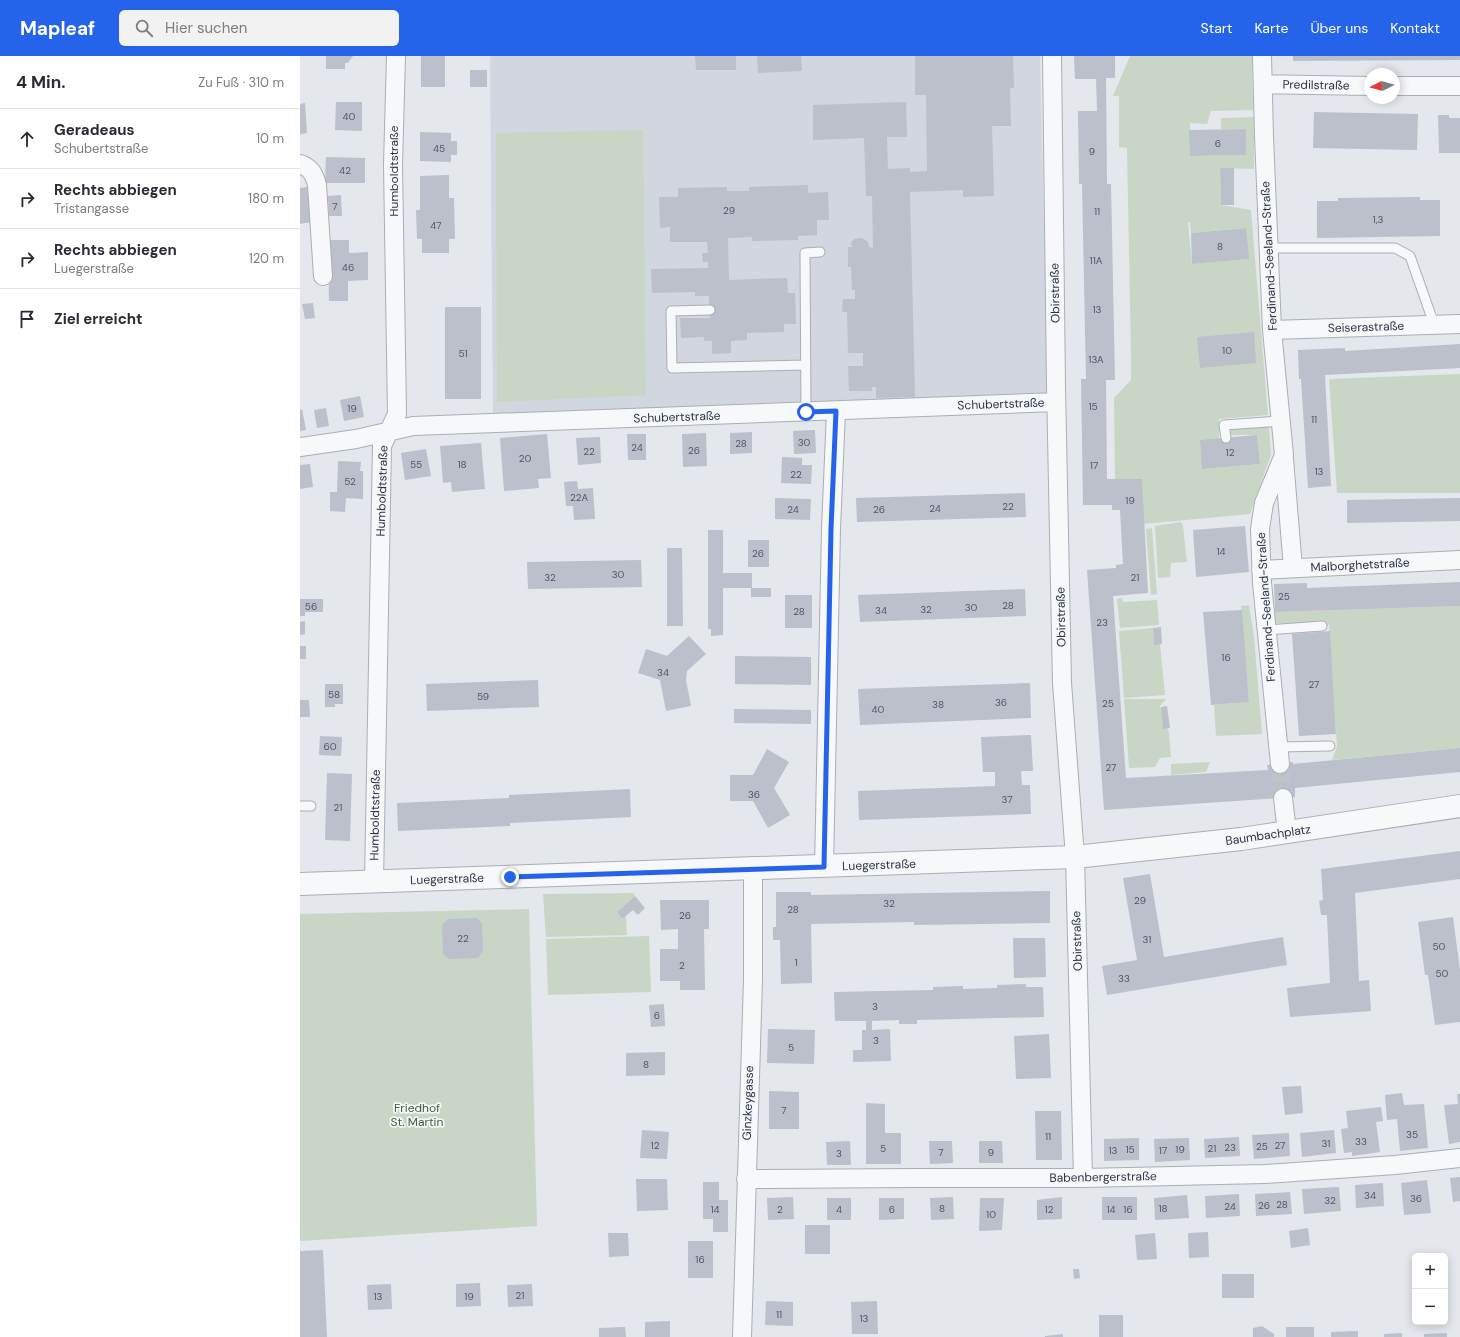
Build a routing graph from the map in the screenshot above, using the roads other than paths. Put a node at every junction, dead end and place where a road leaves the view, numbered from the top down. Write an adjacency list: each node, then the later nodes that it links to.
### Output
1 (396, 56): 21 (street, Humboldtstraße)
2 (1052, 56): 17 (street, Obirstraße)
3 (1262, 56): 4 (street, Ferdinand-Seeland-Straße)
4 (1262, 84): 5 (street, Predilstraße); 9 (street, Ferdinand-Seeland-Straße)
5 (1364, 86)
6 (1400, 86): 7 (street)
7 (1460, 86)
8 (300, 164): 11 (street)
9 (1269, 248): 13 (lane); 15 (street, Ferdinand-Seeland-Straße)
10 (820, 252): 16 (lane)
11 (323, 276)
12 (710, 310): 16 (lane)
13 (1434, 324): 14 (street, Seiserastraße); 15 (street, Seiserastraße)
14 (1460, 324)
15 (1272, 330): 20 (street, Ferdinand-Seeland-Straße)
16 (806, 365): 19 (lane)
17 (1056, 402): 18 (street, Schubertstraße); 37 (street, Obirstraße)
18 (836, 411): 19 (street, Schubertstraße); 38 (street)
19 (806, 412): 21 (street, Schubertstraße)
20 (1281, 421): 22 (lane); 24 (street, Ferdinand-Seeland-Straße)
21 (388, 431): 23 (street, Schubertstraße); 40 (street, Humboldtstraße)
22 (1226, 438)
23 (300, 447)
24 (1284, 455): 26 (street, Ferdinand-Seeland-Straße); 27 (street, Ferdinand-Seeland-Straße)
25 (1460, 560): 26 (street, Malborghetstraße)
26 (1293, 568): 27 (street, Malborghetstraße)
27 (1261, 570): 29 (street, Ferdinand-Seeland-Straße)
28 (1322, 626): 29 (lane)
29 (1266, 630): 31 (street, Ferdinand-Seeland-Straße)
30 (1330, 746): 31 (lane)
31 (1279, 756)
32 (1283, 798): 36 (street)
33 (300, 806): 34 (lane)
34 (311, 806)
35 (1460, 806): 36 (street, Baumbachplatz)
36 (1287, 832): 37 (street, Baumbachplatz)
37 (1074, 857): 38 (street, Luegerstraße); 43 (street, Obirstraße)
38 (824, 867): 39 (street, Luegerstraße)
39 (753, 869): 40 (street, Luegerstraße); 44 (street, Ginzkeygasse)
40 (374, 882): 41 (street, Luegerstraße)
41 (300, 884)
42 (1460, 1158): 43 (street, Babenbergerstraße)
43 (1083, 1178): 44 (street, Babenbergerstraße)
44 (746, 1179): 45 (street, Ginzkeygasse)
45 (742, 1337)

